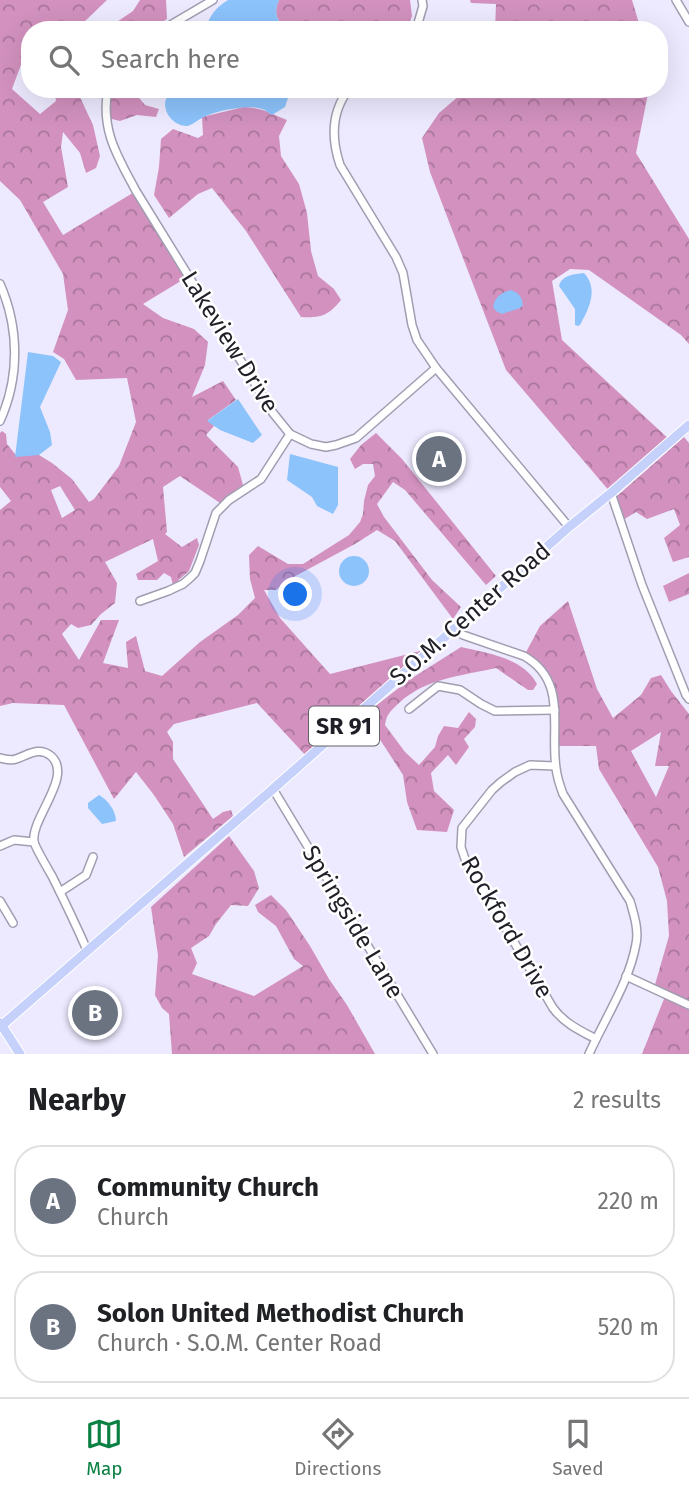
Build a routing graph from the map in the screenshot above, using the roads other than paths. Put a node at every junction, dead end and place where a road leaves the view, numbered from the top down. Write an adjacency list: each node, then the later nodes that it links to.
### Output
1 (213, 0): 4 (street)
2 (422, 0): 5 (street)
3 (676, 0): 6 (street)
4 (177, 21)
5 (419, 21)
6 (689, 22)
7 (106, 98): 13 (street, Lakeview Drive)
8 (343, 98): 10 (street)
9 (0, 284): 11 (street)
10 (436, 368): 13 (street, Lakeview Drive); 15 (street)
11 (0, 421)
12 (689, 425): 14 (main road, S.O.M. Center Road / SR 91)
13 (290, 434): 16 (street)
14 (611, 493): 15 (main road, S.O.M. Center Road / SR 91); 18 (street)
15 (569, 527): 17 (main road, S.O.M. Center Road / SR 91)
16 (141, 601)
17 (453, 629): 20 (street); 23 (main road, S.O.M. Center Road / SR 91)
18 (689, 699)
19 (409, 709): 20 (street)
20 (555, 710): 22 (street)
21 (0, 758): 24 (street)
22 (555, 766): 31 (street); 34 (street, Rockford Drive)
23 (273, 789): 30 (main road, S.O.M. Center Road / SR 91); 36 (street, Springside Lane)
24 (34, 842): 25 (street); 27 (street)
25 (0, 846)
26 (93, 858): 27 (street)
27 (60, 892): 30 (street)
28 (0, 901): 29 (street)
29 (13, 923)
30 (87, 950): 33 (main road, S.O.M. Center Road / SR 91)
31 (626, 976): 32 (street); 34 (street)
32 (689, 1004)
33 (0, 1025): 35 (main road)
34 (596, 1039): 37 (street)
35 (20, 1054)
36 (433, 1054)
37 (589, 1054)

